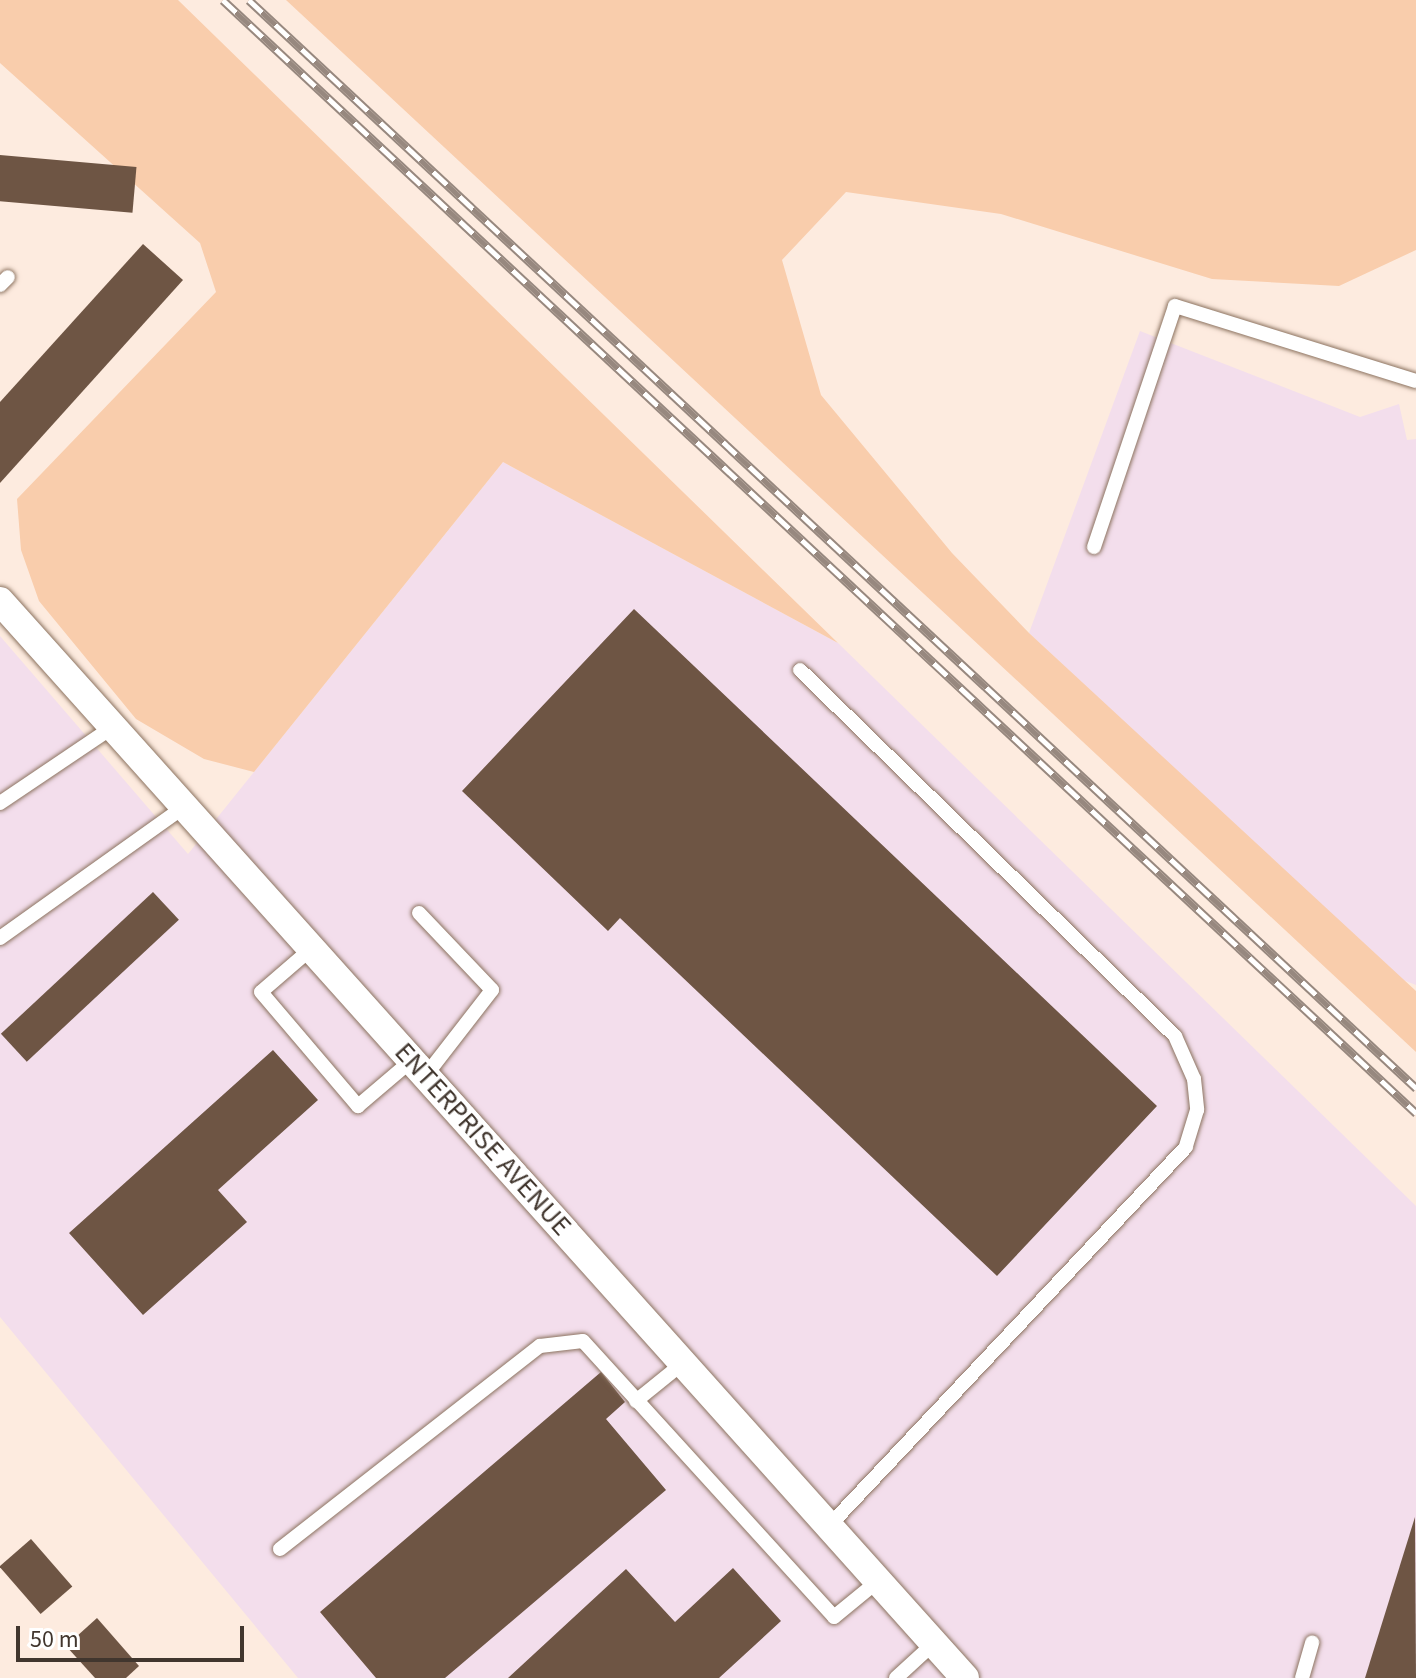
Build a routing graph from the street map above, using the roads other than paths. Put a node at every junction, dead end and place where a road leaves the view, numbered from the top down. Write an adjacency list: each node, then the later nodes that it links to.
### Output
1 (1416, 381): 2 (lane)
2 (1094, 547)
3 (0, 601): 5 (street, ENTERPRISE AVENUE)
4 (800, 670): 14 (lane)
5 (114, 726): 6 (lane); 7 (street, ENTERPRISE AVENUE)
6 (0, 803)
7 (185, 806): 9 (lane); 10 (street, ENTERPRISE AVENUE)
8 (419, 913): 11 (lane)
9 (0, 938)
10 (312, 948): 11 (street, ENTERPRISE AVENUE); 11 (lane)
11 (419, 1067): 12 (street, ENTERPRISE AVENUE)
12 (683, 1363): 13 (lane); 14 (street, ENTERPRISE AVENUE)
13 (636, 1401): 15 (lane); 16 (lane)
14 (829, 1526): 16 (street, ENTERPRISE AVENUE)
15 (280, 1549)
16 (878, 1581): 18 (street, ENTERPRISE AVENUE)
17 (1312, 1642): 21 (lane)
18 (934, 1643): 19 (lane); 20 (street, ENTERPRISE AVENUE)
19 (896, 1678)
20 (965, 1678)
21 (1302, 1678)

